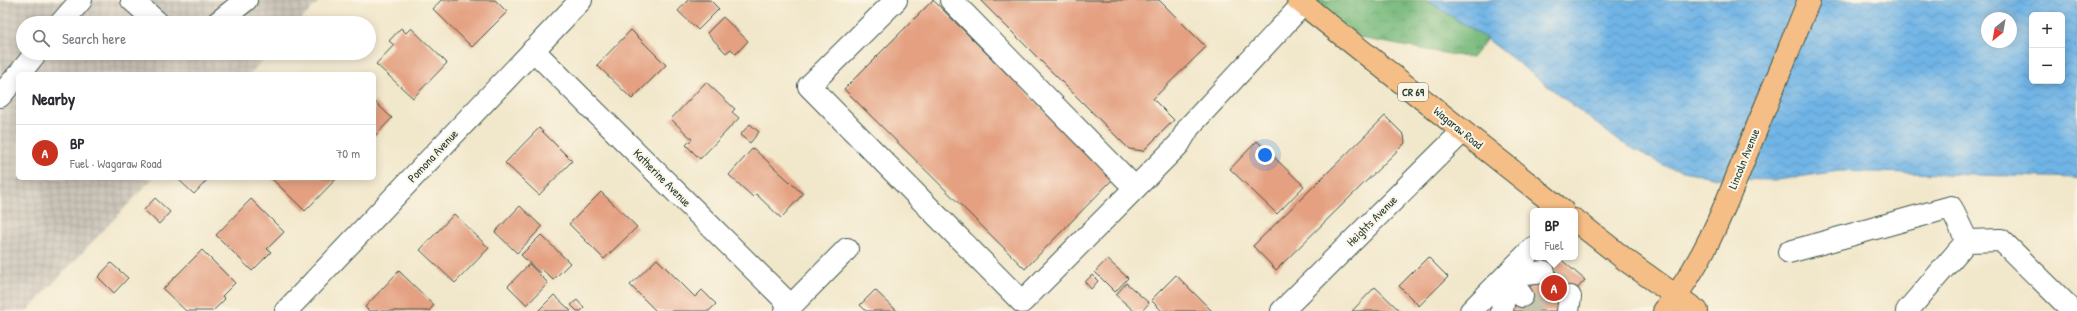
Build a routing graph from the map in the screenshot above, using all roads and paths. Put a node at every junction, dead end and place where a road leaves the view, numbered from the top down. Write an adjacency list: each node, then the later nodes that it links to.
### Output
1 (81, 0): 9 (street)
2 (132, 0): 10 (street)
3 (246, 0): 11 (street)
4 (581, 0): 12 (street, Pomona Avenue)
5 (896, 0): 18 (street)
6 (952, 0): 18 (street)
7 (1809, 0): 28 (main road, Lincoln Avenue)
8 (1301, 2): 17 (main road, Wagaraw Road / CR 69); 18 (street)
9 (68, 16)
10 (150, 16)
11 (226, 16)
12 (533, 50): 29 (street, Katherine Avenue); 30 (street, Pomona Avenue)
13 (30, 60): 14 (street)
14 (20, 72)
15 (16, 76): 16 (street)
16 (0, 96)
17 (1462, 132): 19 (main road, Wagaraw Road / CR 69); 31 (street, Heights Avenue)
18 (1135, 188)
19 (1559, 208)
20 (1578, 223): 28 (main road)
21 (1967, 241): 24 (street); 35 (street); 36 (street)
22 (847, 249): 29 (street)
23 (1530, 251): 26 (street)
24 (1789, 252)
25 (1544, 272): 26 (street)
26 (1507, 276): 27 (street); 32 (street); 33 (street)
27 (1522, 296)
28 (1670, 304): 34 (main road)
29 (788, 308)
30 (286, 311)
31 (1282, 311)
32 (1471, 311)
33 (1502, 311)
34 (1697, 311)
35 (1907, 311)
36 (2073, 311)

